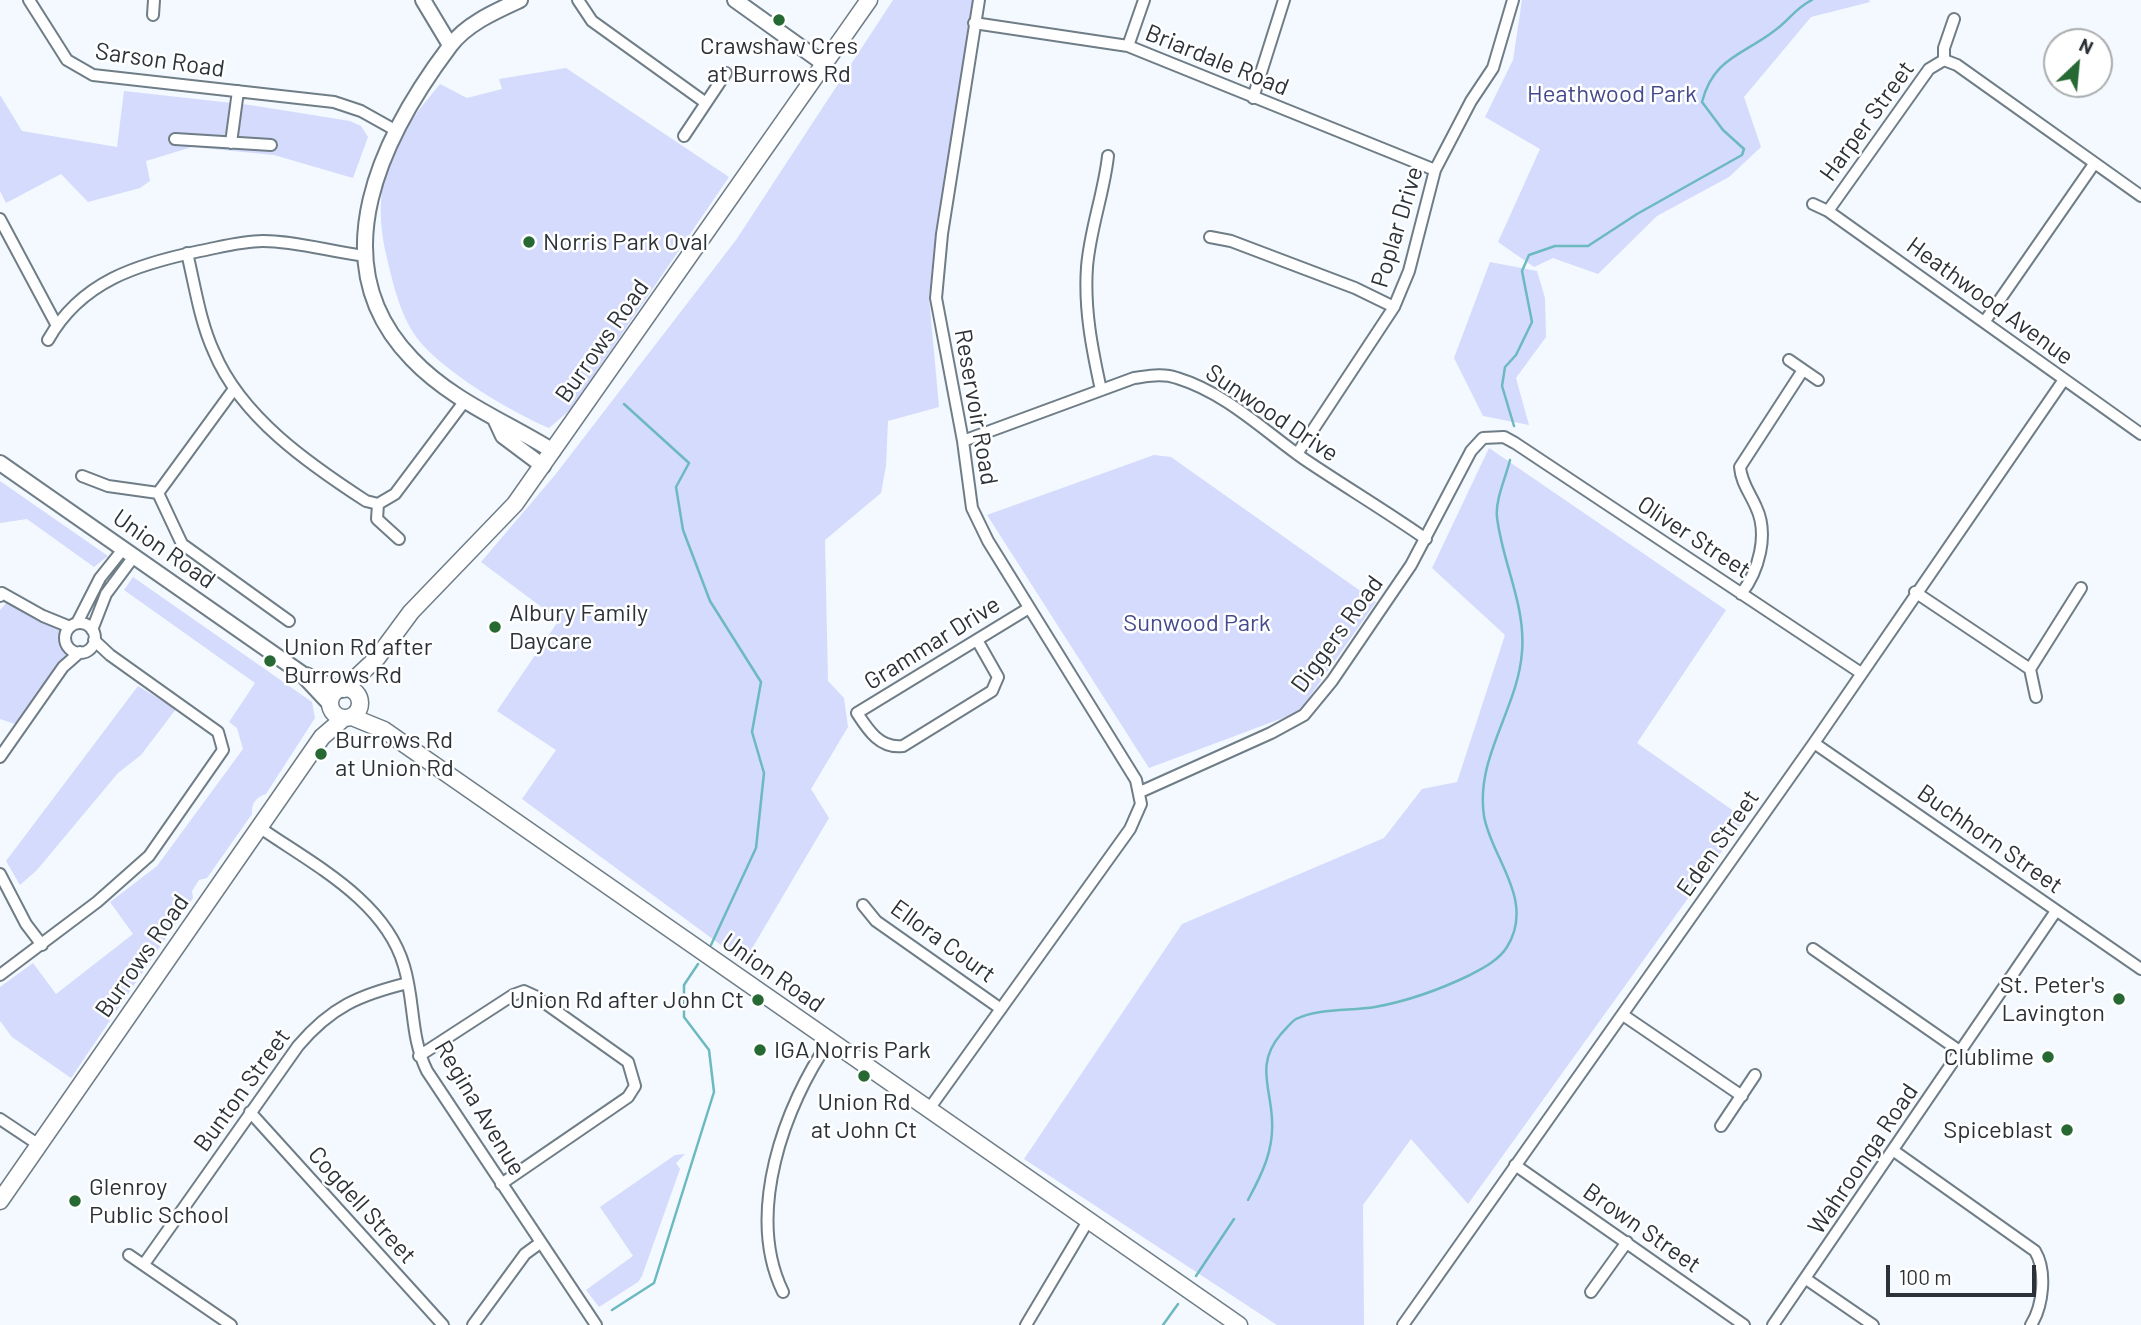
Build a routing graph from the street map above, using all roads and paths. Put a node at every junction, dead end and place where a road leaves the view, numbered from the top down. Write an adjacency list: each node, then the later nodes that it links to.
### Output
1 (29, 0): 20 (street, Sarson Road)
2 (154, 0): 12 (street)
3 (423, 0): 15 (street)
4 (520, 0): 15 (street)
5 (578, 0): 22 (street)
6 (736, 0): 18 (street)
7 (869, 0): 18 (main road, Burrows Road)
8 (979, 0): 14 (street, Reservoir Road)
9 (1144, 0): 16 (street)
10 (1283, 0): 21 (street)
11 (1513, 0): 30 (street, Poplar Drive)
12 (153, 15)
13 (1954, 19): 17 (street)
14 (974, 23): 16 (street, Briardale Road); 52 (street, Reservoir Road)
15 (450, 45): 23 (street)
16 (1128, 46): 21 (street, Briardale Road)
17 (1944, 60): 29 (street); 33 (street, Harper Street)
18 (824, 63): 53 (main road, Burrows Road)
19 (726, 73): 22 (street)
20 (238, 91): 23 (street, Sarson Road); 26 (street, Sarson Road)
21 (1253, 98): 30 (street, Briardale Road)
22 (706, 103): 24 (street)
23 (395, 130): 37 (street)
24 (684, 136)
25 (175, 139): 26 (street)
26 (232, 143): 27 (street)
27 (271, 145)
28 (1108, 156): 47 (street)
29 (2094, 164): 31 (street); 39 (street)
30 (1435, 170): 38 (street, Poplar Drive)
31 (2141, 196)
32 (1813, 204): 33 (street, Heathwood Avenue)
33 (1828, 211): 39 (street, Heathwood Avenue)
34 (0, 219): 40 (street)
35 (1210, 237): 38 (street)
36 (187, 253): 37 (street); 40 (street); 46 (street)
37 (365, 256): 48 (street)
38 (1394, 307): 54 (street, Poplar Drive)
39 (1985, 321): 45 (street, Heathwood Avenue)
40 (56, 324): 41 (street)
41 (48, 340)
42 (1790, 360): 43 (street)
43 (1803, 370): 44 (street); 66 (street)
44 (1818, 380)
45 (2063, 381): 50 (street, Heathwood Avenue); 64 (street, Eden Street)
46 (234, 389): 58 (street); 59 (street)
47 (1101, 390): 52 (street, Sunwood Drive); 54 (street, Sunwood Drive)
48 (464, 402): 49 (street); 59 (street)
49 (496, 421): 53 (street); 56 (street)
50 (2141, 434)
51 (1504, 437): 60 (street, Diggers Road); 66 (street, Oliver Street)
52 (963, 441): 67 (street, Reservoir Road)
53 (553, 451): 56 (main road, Burrows Road)
54 (1297, 454): 60 (street, Sunwood Drive)
55 (0, 463): 62 (street, Union Road)
56 (543, 466): 78 (main road, Burrows Road)
57 (82, 476): 58 (street)
58 (158, 493): 68 (street)
59 (378, 503): 61 (street)
60 (1426, 538): 83 (street, Diggers Road)
61 (399, 539)
62 (129, 552): 69 (street); 70 (street); 78 (street, Union Road)
63 (2081, 588): 75 (street)
64 (1915, 592): 75 (street); 76 (street, Eden Street)
65 (1, 594): 69 (street)
66 (1741, 594): 76 (street, Oliver Street)
67 (1029, 608): 71 (street, Grammar Drive); 83 (street, Reservoir Road)
68 (289, 621)
69 (70, 633): 70 (street); 72 (street); 74 (street)
70 (93, 635): 72 (street); 73 (street)
71 (977, 640): 71 (street, Grammar Drive)
72 (84, 651): 73 (street); 74 (street)
73 (110, 655): 88 (street)
74 (63, 667): 80 (street)
75 (2030, 670): 77 (street)
76 (1861, 673): 81 (street, Eden Street)
77 (2036, 697)
78 (345, 704): 84 (main road, Burrows Road); 95 (main road, Union Road)
79 (0, 735): 80 (street)
80 (10, 742): 82 (street)
81 (1814, 743): 87 (street, Buchhorn Street); 94 (street, Eden Street)
82 (0, 757)
83 (1140, 792): 93 (street)
84 (259, 827): 92 (street, Regina Avenue); 104 (main road, Burrows Road)
85 (0, 874): 88 (street)
86 (863, 905): 93 (street, Ellora Court)
87 (2056, 911): 90 (street, Buchhorn Street); 96 (street, Wahroonga Road)
88 (42, 944): 91 (street)
89 (1813, 949): 96 (street)
90 (2141, 970)
91 (0, 975)
92 (408, 984): 97 (street, Regina Avenue); 101 (street, Bunton Street)
93 (1000, 1009): 100 (street)
94 (1623, 1015): 99 (street); 106 (street, Eden Street)
95 (830, 1040): 100 (main road, Union Road); 115 (street)
96 (1961, 1052): 105 (street, Wahroonga Road)
97 (419, 1056): 107 (street, Regina Avenue); 107 (street)
98 (1755, 1075): 99 (street)
99 (1742, 1096): 103 (street)
100 (929, 1110): 109 (main road, Union Road)
101 (250, 1112): 113 (street, Bunton Street); 118 (street, Cogdell Street)
102 (0, 1119): 104 (street)
103 (1721, 1126)
104 (39, 1145): 108 (main road, Burrows Road)
105 (1894, 1152): 114 (street, Wahroonga Road); 127 (street)
106 (1515, 1165): 110 (street, Brown Street); 123 (street, Eden Street)
107 (501, 1184): 111 (street, Regina Avenue)
108 (0, 1201)
109 (1088, 1221): 121 (street); 122 (main road, Union Road)
110 (1627, 1242): 116 (street); 124 (street, Brown Street)
111 (540, 1243): 119 (street); 120 (street, Regina Avenue)
112 (129, 1255): 113 (street)
113 (144, 1264): 117 (street)
114 (1806, 1279): 125 (street, Wahroonga Road); 126 (street)
115 (783, 1292)
116 (1591, 1292)
117 (232, 1325)
118 (443, 1325)
119 (472, 1325)
120 (596, 1325)
121 (1026, 1325)
122 (1239, 1325)
123 (1403, 1325)
124 (1744, 1325)
125 (1773, 1325)
126 (1872, 1325)
127 (2031, 1325)

